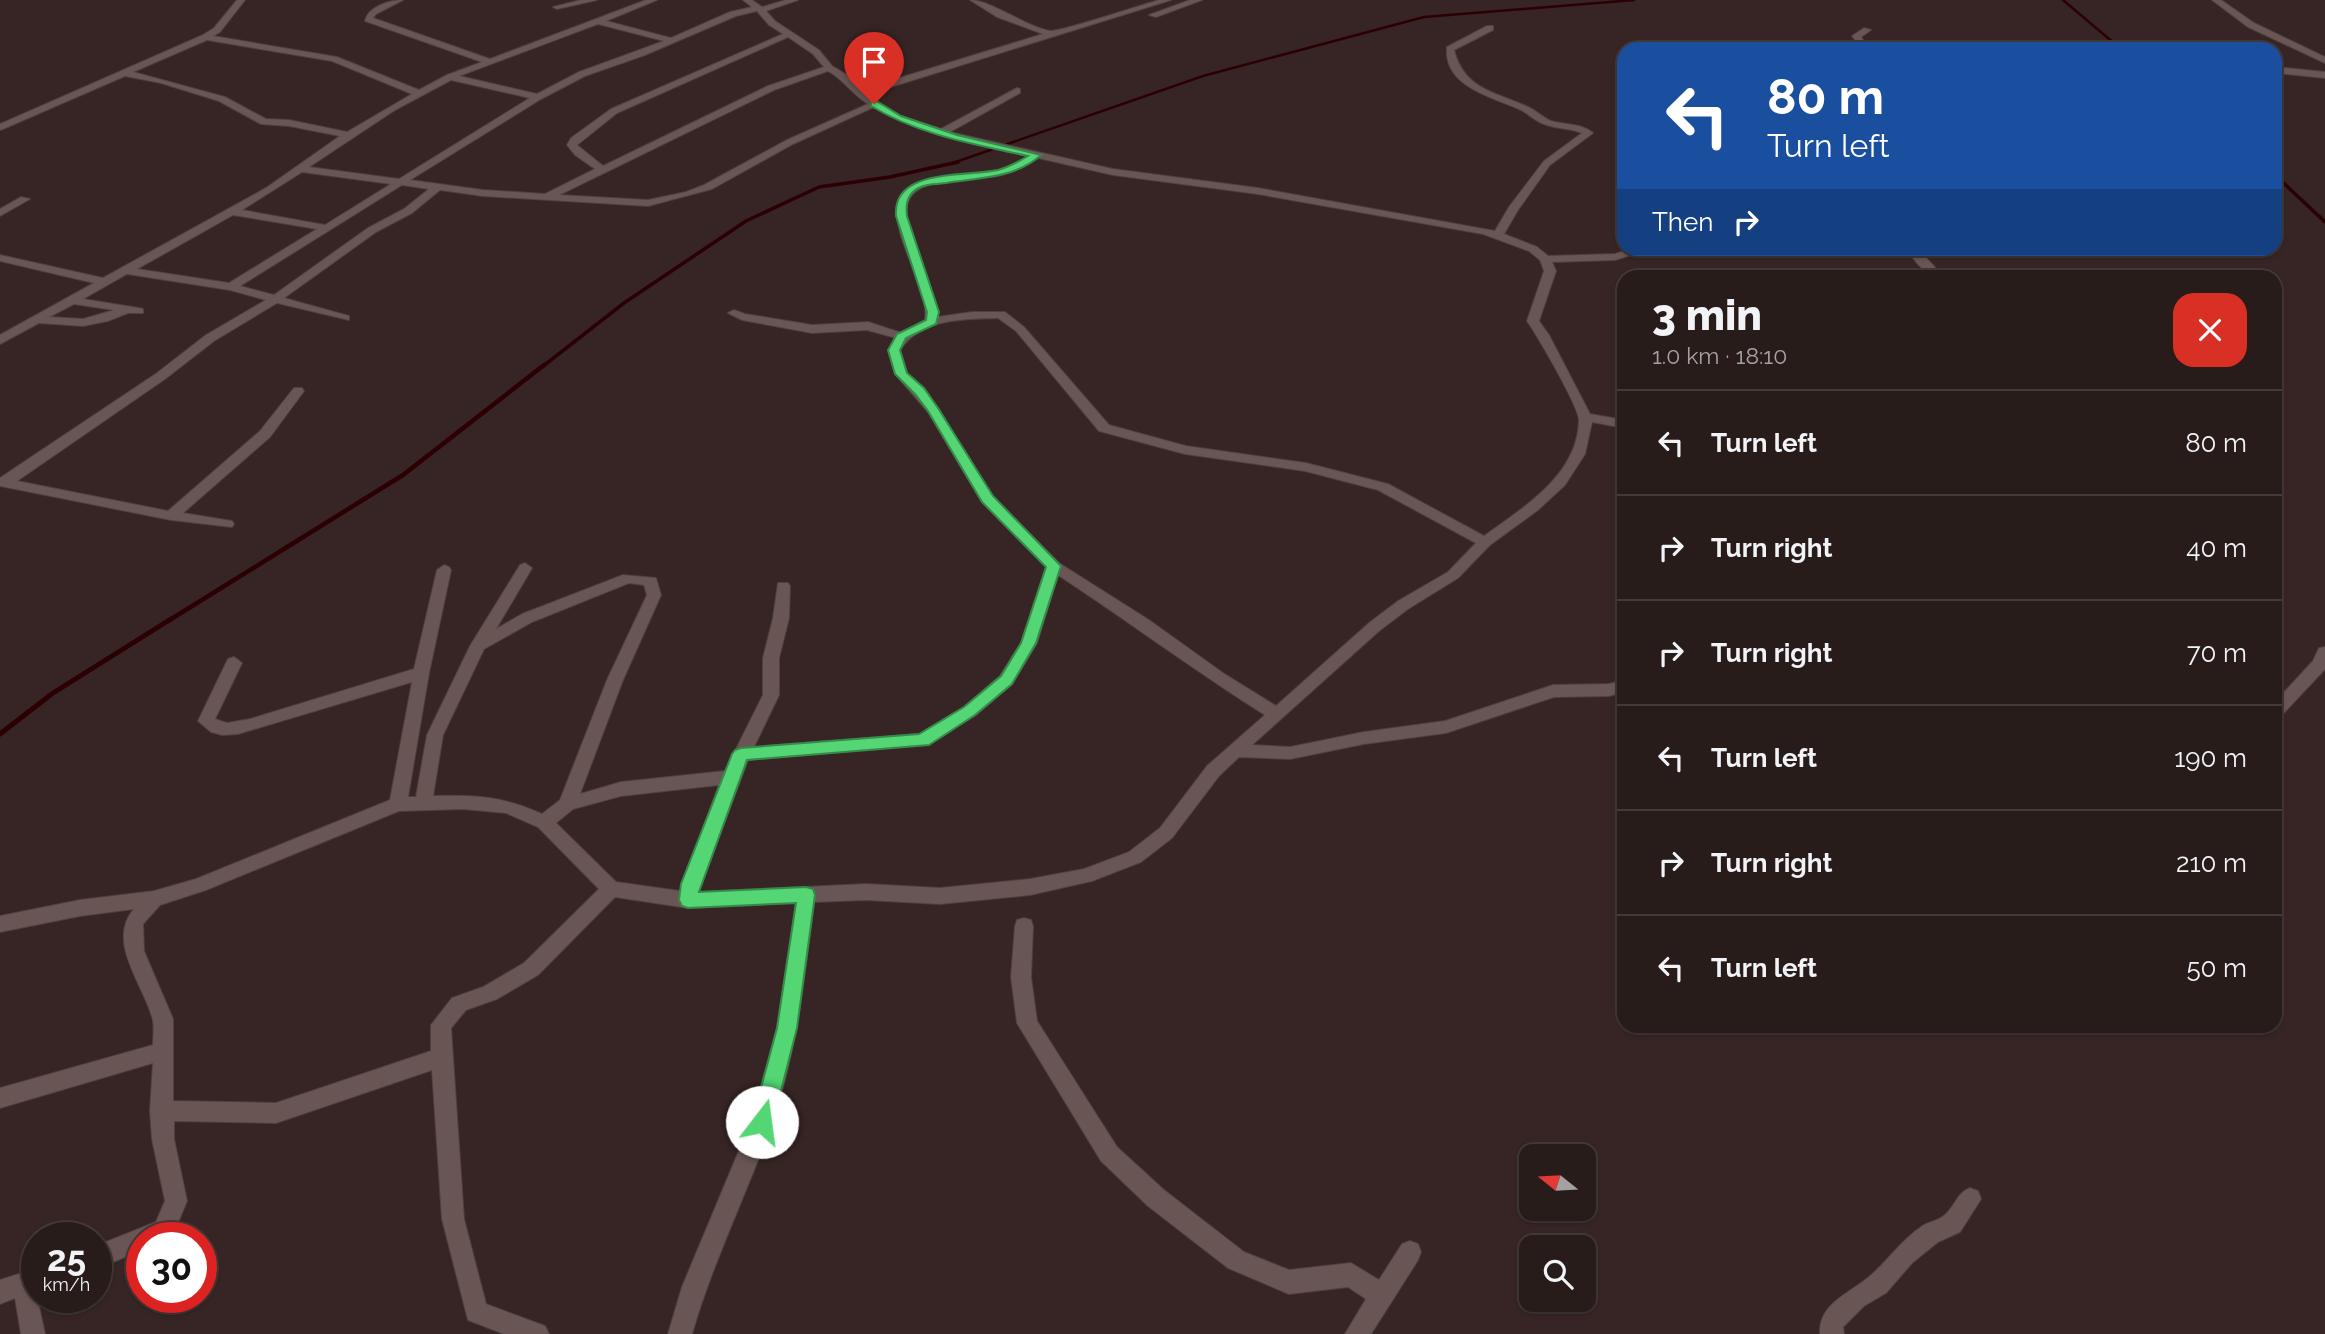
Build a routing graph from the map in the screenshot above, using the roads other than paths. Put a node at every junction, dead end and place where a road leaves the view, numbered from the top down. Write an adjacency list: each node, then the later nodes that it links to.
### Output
1 (241, 0): 19 (street)
2 (399, 0): 23 (street)
3 (593, 0): 11 (street)
4 (747, 0): 12 (street)
5 (794, 0): 12 (street)
6 (974, 0): 18 (street)
7 (1167, 0): 14 (street)
8 (1198, 0): 14 (street)
9 (2216, 0): 22 (street)
10 (647, 1): 13 (street)
11 (557, 7)
12 (760, 9): 17 (street); 20 (street)
13 (598, 21): 20 (street); 23 (street)
14 (1099, 22): 18 (street)
15 (1490, 28): 47 (street)
16 (1867, 30): 21 (street)
17 (791, 34): 24 (street); 39 (street)
18 (1054, 34): 31 (street)
19 (206, 37): 26 (street); 30 (street)
20 (671, 40): 32 (street)
21 (1861, 42)
22 (2325, 60)
23 (488, 61): 28 (street)
24 (829, 68): 31 (street); 39 (street)
25 (2282, 70): 27 (street)
26 (125, 73): 34 (street); 36 (street)
27 (2325, 75)
28 (450, 77): 30 (street); 32 (street)
29 (1017, 91): 35 (street)
30 (419, 93): 36 (street)
31 (858, 94): 33 (street)
32 (538, 97): 40 (street)
33 (874, 104): 35 (street); 42 (street)
34 (0, 127)
35 (943, 132): 37 (street)
36 (348, 135): 38 (street)
37 (1037, 155): 47 (street); 61 (street)
38 (299, 169): 40 (street); 44 (street)
39 (601, 169): 42 (street)
40 (399, 183): 41 (street); 46 (street)
41 (438, 187): 42 (street); 57 (street)
42 (548, 197)
43 (25, 199): 45 (street)
44 (230, 211): 46 (street); 52 (street)
45 (0, 214)
46 (326, 228): 55 (street)
47 (1498, 236): 51 (street)
48 (1619, 256): 51 (street)
49 (1917, 256): 53 (street)
50 (0, 258): 54 (street)
51 (1545, 260): 65 (street)
52 (125, 270): 54 (street); 55 (street)
53 (1931, 270)
54 (104, 282): 56 (street)
55 (231, 287): 57 (street)
56 (71, 300): 60 (street); 60 (street)
57 (273, 301): 59 (street); 67 (street)
58 (734, 313): 62 (street)
59 (345, 318)
60 (37, 319): 63 (street)
61 (932, 321): 62 (street); 70 (street)
62 (901, 336): 71 (street)
63 (0, 340)
64 (298, 391): 68 (street)
65 (1586, 418): 66 (street); 70 (street)
66 (1617, 423)
67 (3, 482): 68 (street)
68 (171, 516): 69 (street)
69 (226, 524)
70 (1485, 542): 81 (street)
71 (1054, 566): 81 (street); 83 (street)
72 (525, 568): 75 (street)
73 (444, 570): 78 (street)
74 (783, 586): 83 (street)
75 (478, 646): 86 (street); 87 (street)
76 (2325, 652): 80 (street)
77 (234, 663): 78 (street)
78 (421, 673): 85 (street)
79 (1617, 688): 82 (street)
80 (2282, 705)
81 (1277, 713): 82 (street)
82 (1236, 751): 90 (street)
83 (741, 754): 84 (street)
84 (731, 777): 87 (street); 92 (street)
85 (398, 804): 86 (street); 91 (street)
86 (423, 804): 88 (street)
87 (567, 804): 88 (street)
88 (544, 821): 89 (street)
89 (611, 889): 92 (street); 96 (street)
90 (806, 895): 92 (street); 109 (street)
91 (154, 899): 93 (street); 95 (street)
92 (688, 900)
93 (0, 924)
94 (1024, 926): 104 (street)
95 (163, 1051): 97 (street); 98 (street)
96 (441, 1057): 98 (street); 106 (street)
97 (0, 1098)
98 (161, 1111): 100 (street)
99 (1970, 1199): 111 (street)
100 (167, 1222)
101 (1410, 1252): 104 (street)
102 (21, 1285): 103 (street)
103 (0, 1292)
104 (1383, 1296): 110 (street)
105 (28, 1313): 107 (street)
106 (497, 1327): 108 (street)
107 (33, 1334)
108 (537, 1334)
109 (680, 1334)
110 (1357, 1334)
111 (1832, 1334)

